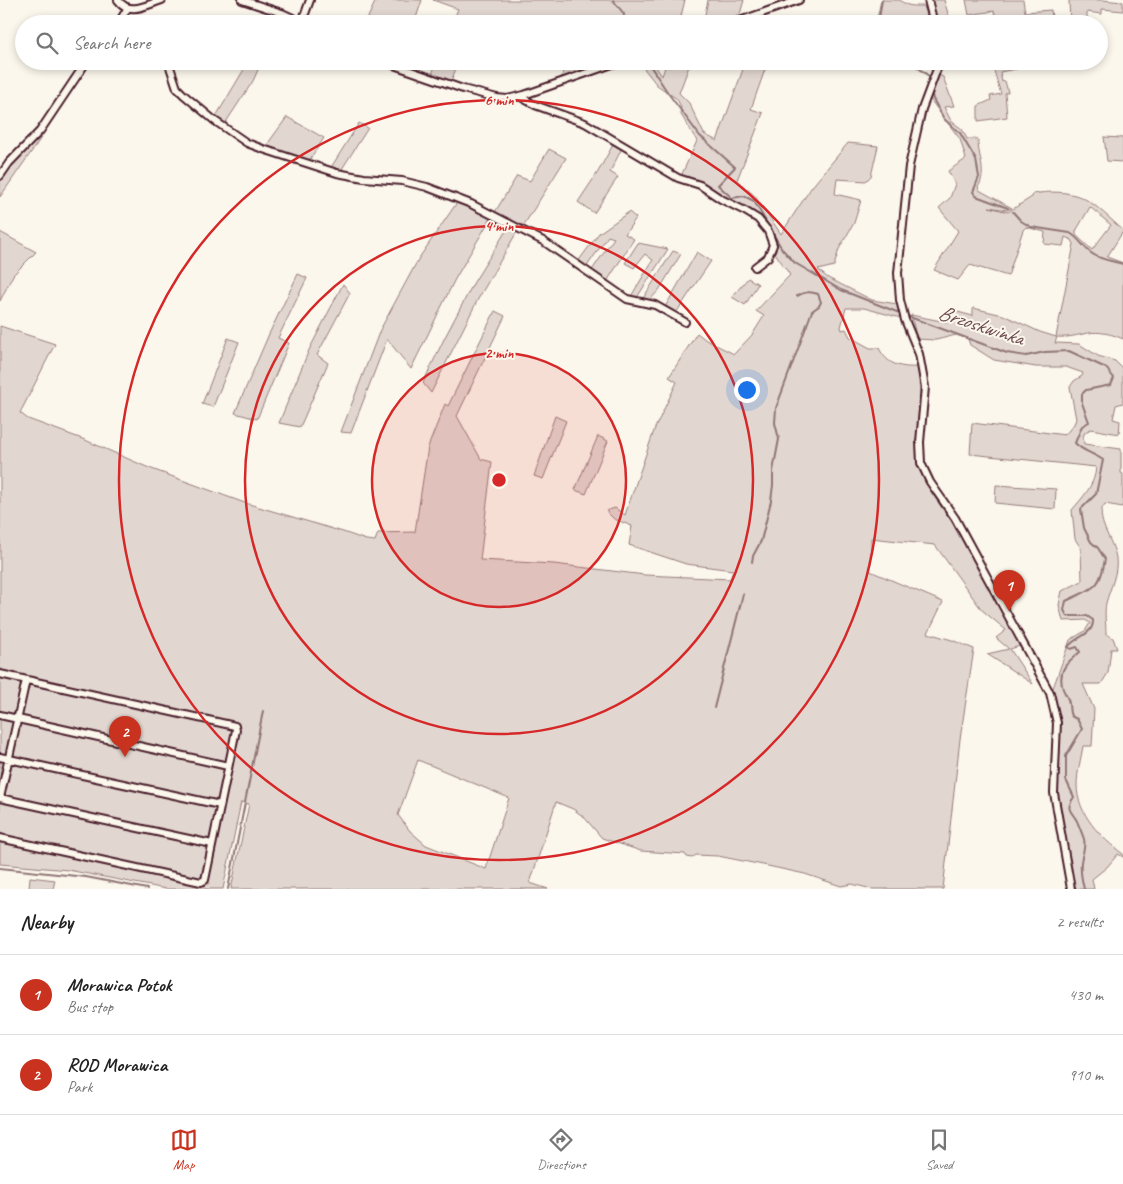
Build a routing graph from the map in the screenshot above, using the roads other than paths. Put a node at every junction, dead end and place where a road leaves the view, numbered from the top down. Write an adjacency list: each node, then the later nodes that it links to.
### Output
1 (118, 0): 7 (street)
2 (162, 0): 7 (street)
3 (242, 0): 9 (street)
4 (310, 0): 10 (street)
5 (798, 0): 11 (street)
6 (928, 0): 12 (street)
7 (127, 9): 8 (street)
8 (124, 15)
9 (286, 15)
10 (306, 15)
11 (756, 15)
12 (932, 15)
13 (81, 70): 19 (street)
14 (171, 70): 21 (street)
15 (407, 70): 18 (street)
16 (595, 70): 18 (street)
17 (937, 70): 33 (street)
18 (519, 96): 20 (street)
19 (0, 176)
20 (755, 267)
21 (686, 322)
22 (0, 674): 23 (street)
23 (26, 680): 25 (street); 28 (street)
24 (0, 715): 25 (street)
25 (17, 718): 27 (street); 28 (street)
26 (0, 757): 27 (street)
27 (9, 759): 29 (street); 30 (street)
28 (228, 766): 30 (street)
29 (0, 798): 32 (street)
30 (220, 805): 32 (street)
31 (0, 838): 32 (street)
32 (212, 844)
33 (1071, 889)

